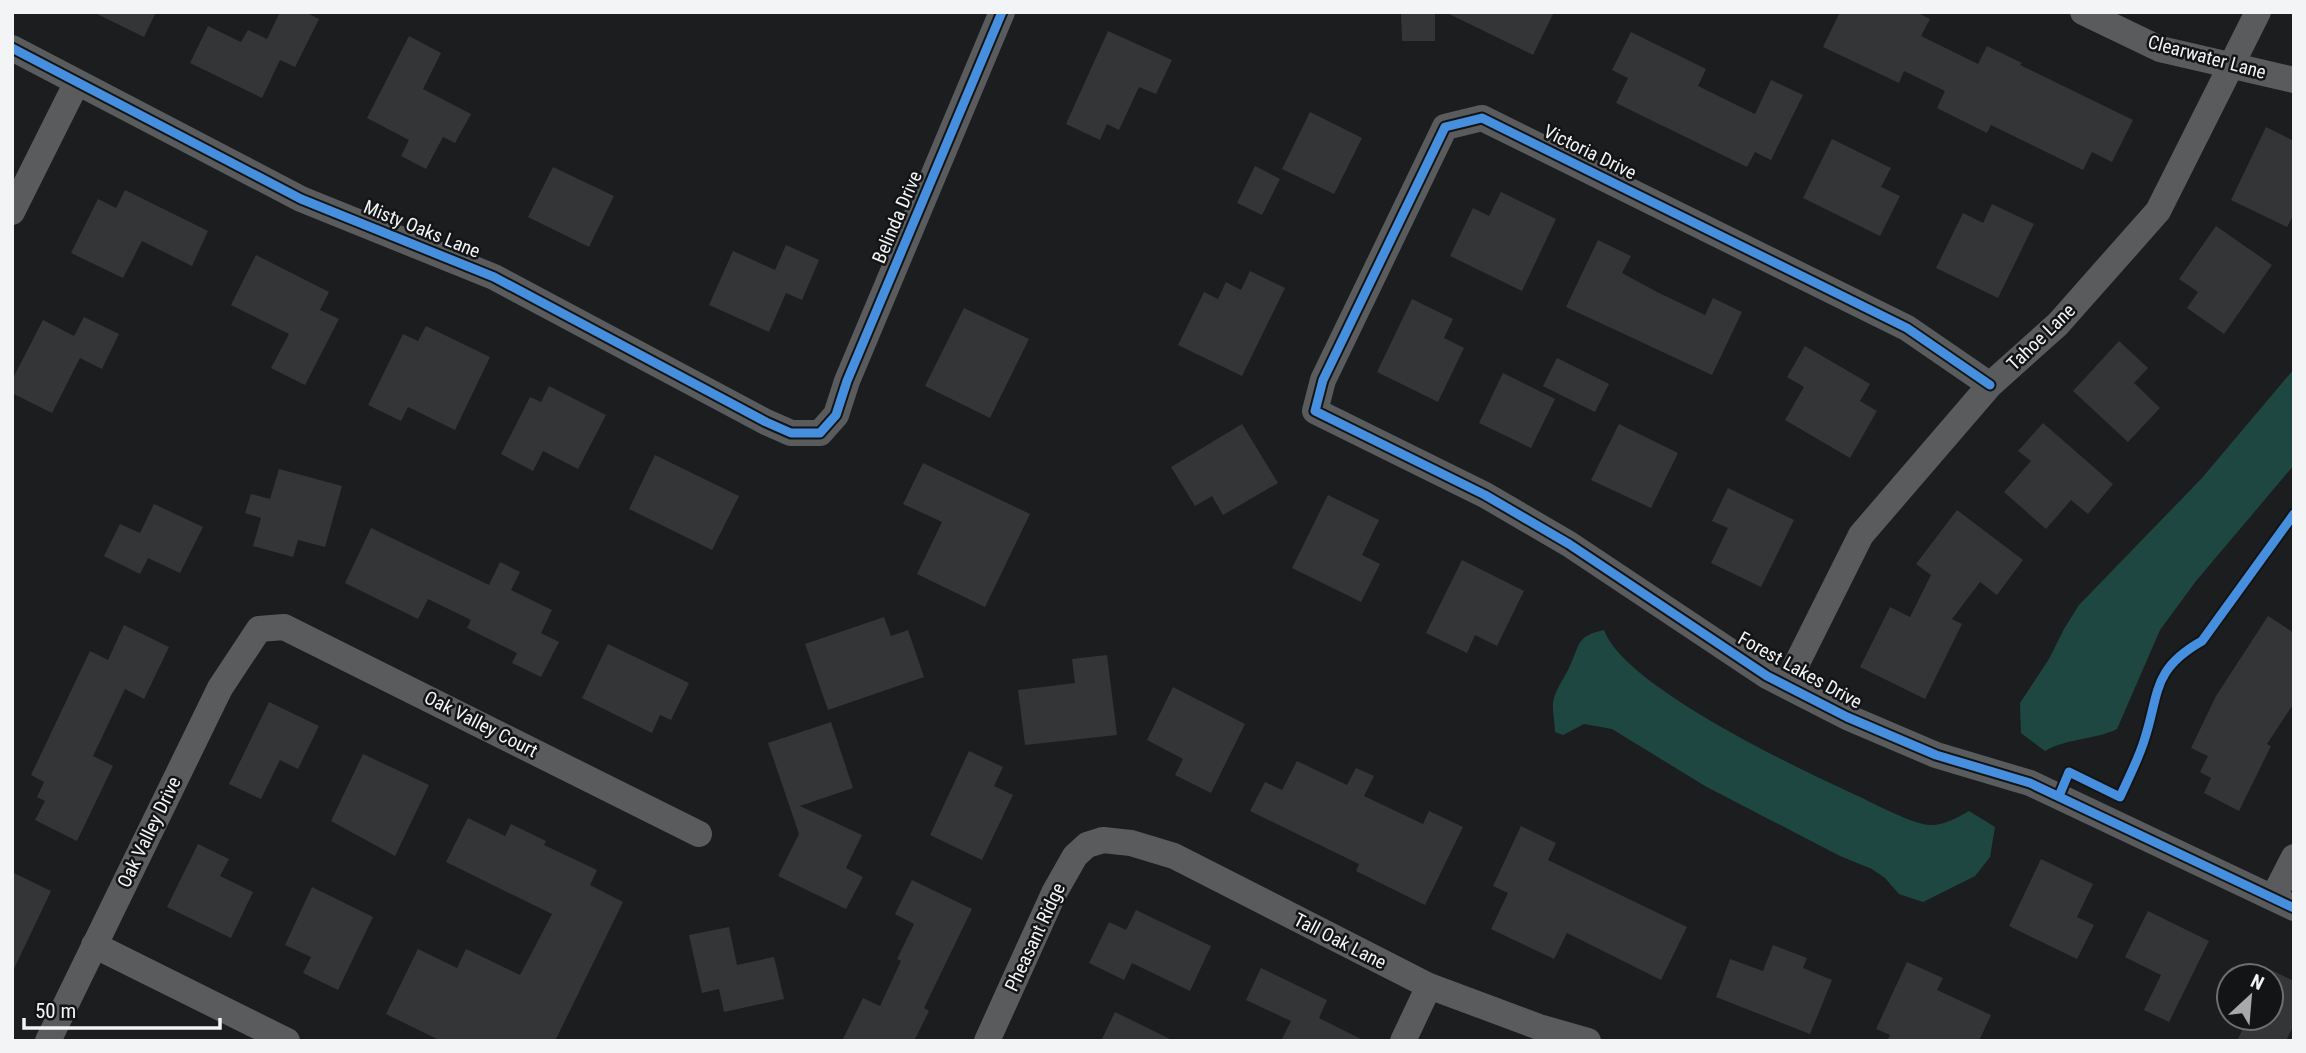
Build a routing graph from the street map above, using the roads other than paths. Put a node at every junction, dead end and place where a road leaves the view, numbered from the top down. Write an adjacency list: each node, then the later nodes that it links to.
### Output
1 (1002, 12): 11 (street, Belinda Drive)
2 (2083, 12): 5 (street, Clearwater Lane)
3 (2258, 12): 5 (street, Tahoe Lane)
4 (12, 48): 7 (street, Misty Oaks Lane)
5 (2232, 65): 6 (street, Clearwater Lane); 9 (street, Tahoe Lane)
6 (2294, 80)
7 (77, 82): 8 (street); 11 (street, Misty Oaks Lane)
8 (12, 212)
9 (1990, 385): 10 (street, Victoria Drive); 13 (street, Tahoe Lane)
10 (1315, 411): 13 (street, Forest Lakes Drive)
11 (820, 433)
12 (259, 629): 14 (street, Oak Valley Court); 18 (street, Oak Valley Drive)
13 (1786, 685): 17 (street, Forest Lakes Drive)
14 (699, 834)
15 (1094, 842): 19 (street, Tall Oak Lane); 22 (street, Pheasant Ridge)
16 (2294, 857): 17 (street)
17 (2284, 903)
18 (94, 945): 20 (street, Oak Valley Drive); 21 (street)
19 (1429, 986): 23 (street); 24 (street, Tall Oak Lane)
20 (48, 1041)
21 (287, 1041)
22 (987, 1041)
23 (1403, 1041)
24 (1588, 1041)

